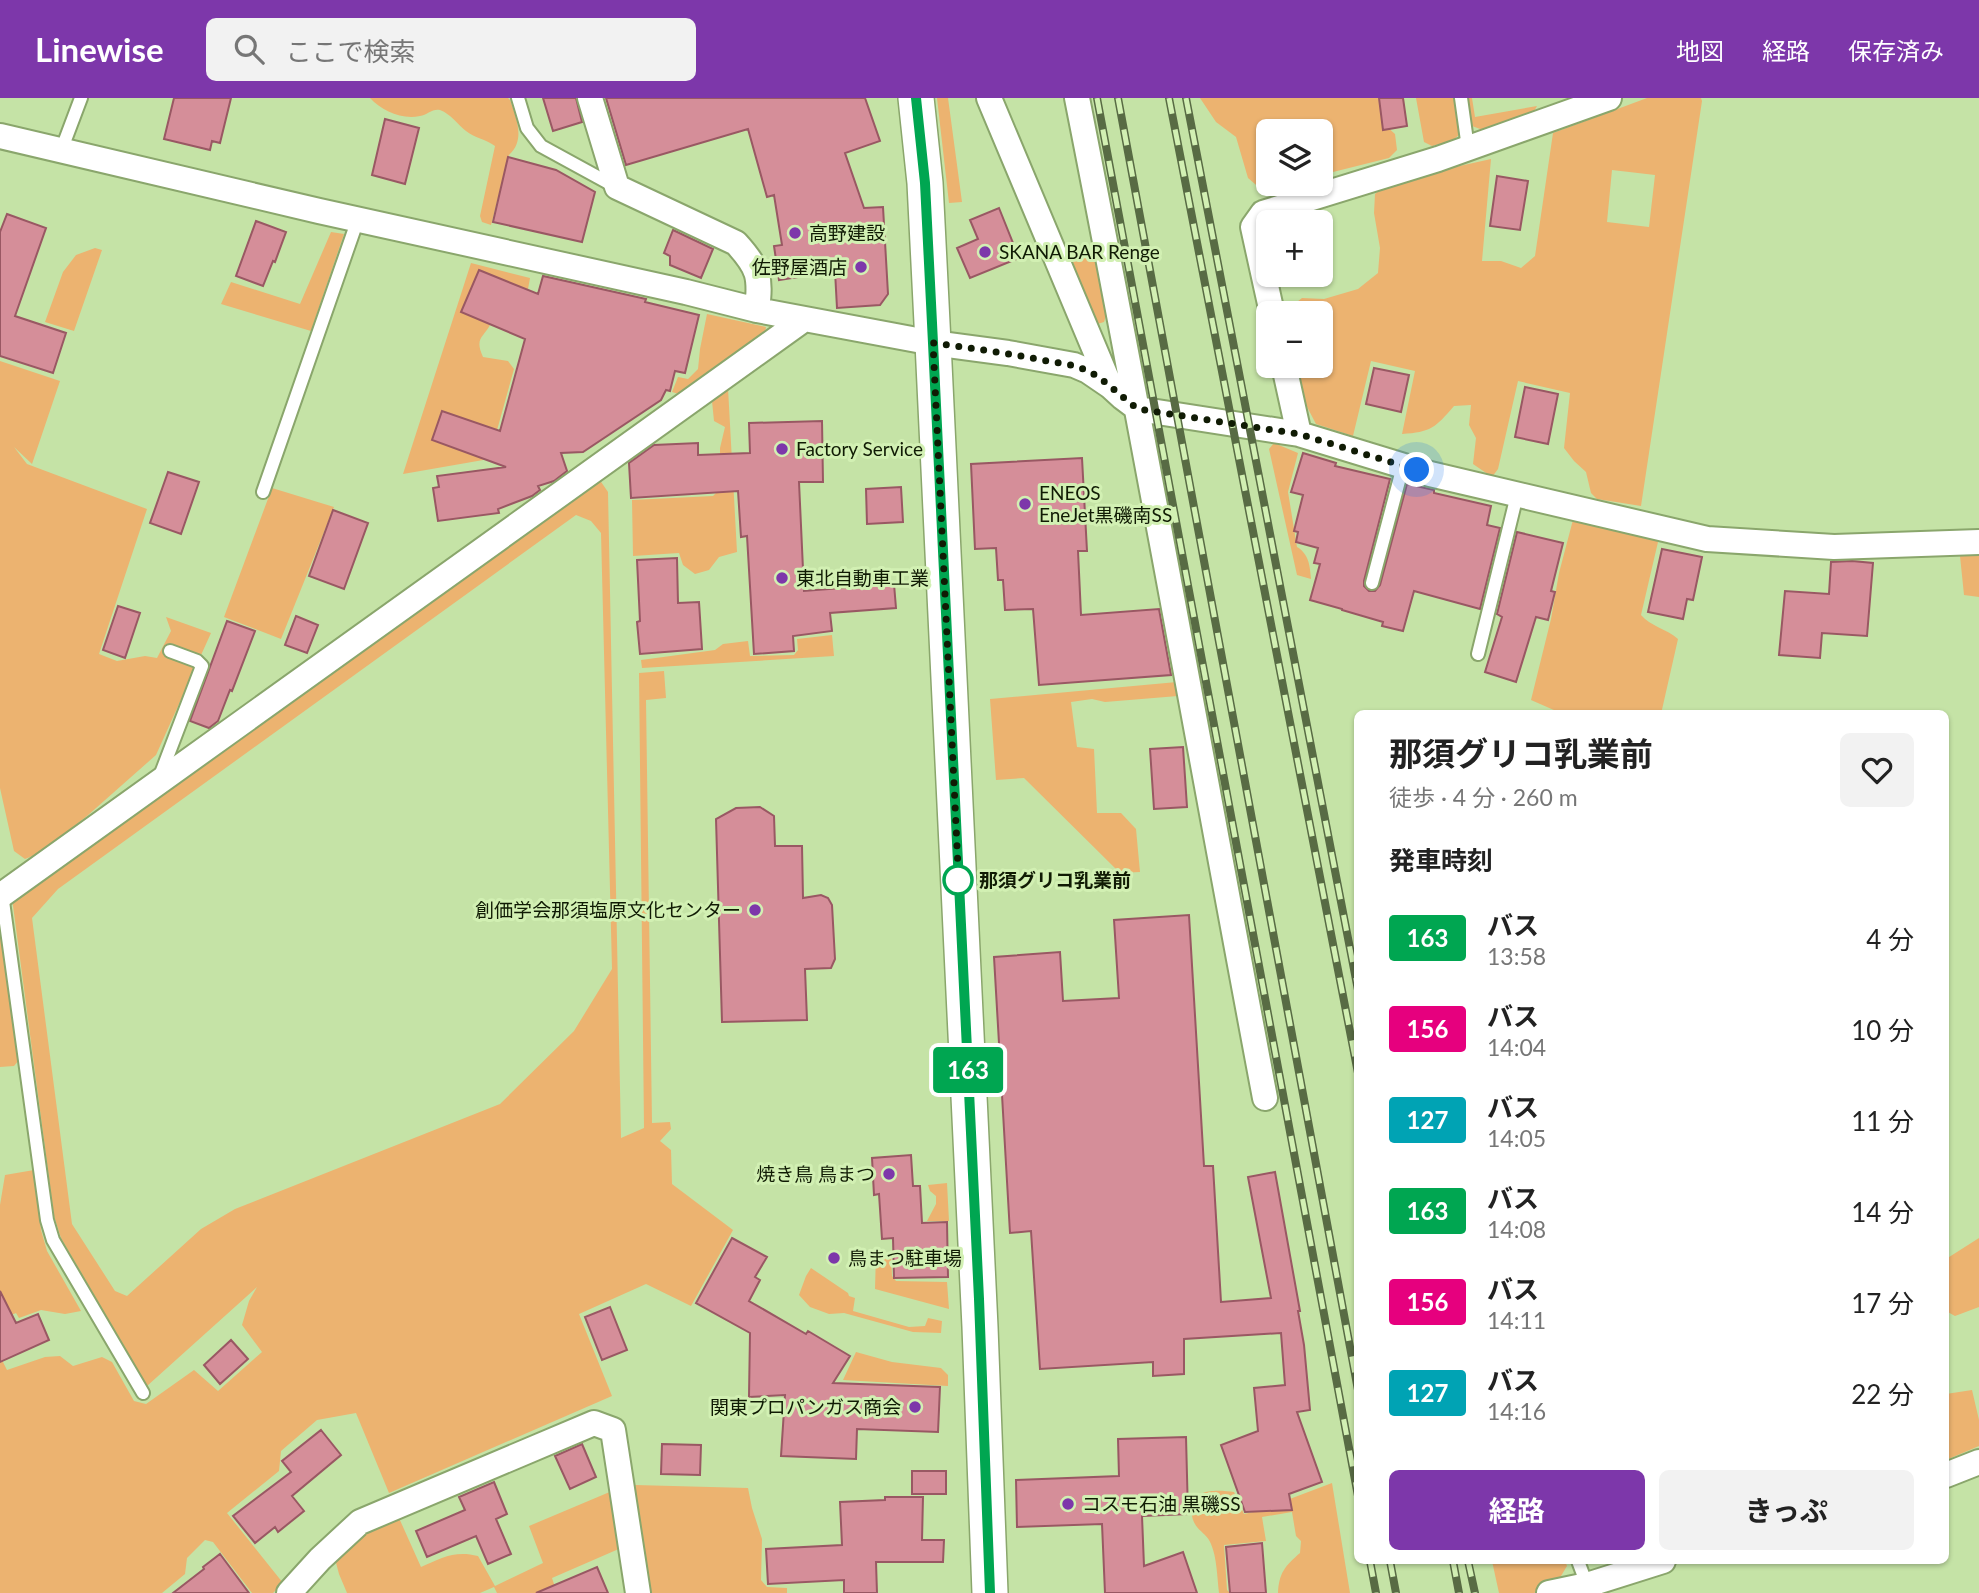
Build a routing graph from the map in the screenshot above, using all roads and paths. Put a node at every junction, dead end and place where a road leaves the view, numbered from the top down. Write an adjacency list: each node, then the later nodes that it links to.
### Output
1 (80, 98): 11 (lane)
2 (518, 98): 12 (lane)
3 (590, 98): 12 (street)
4 (916, 98): 17 (main road)
5 (989, 98): 19 (street)
6 (1077, 98): 20 (street)
7 (1461, 98): 10 (lane)
8 (1609, 98): 10 (street)
9 (0, 136): 11 (street)
10 (1468, 148): 14 (street)
11 (61, 150): 13 (street)
12 (617, 187): 15 (street)
13 (358, 219): 15 (street); 23 (lane)
14 (1269, 301)
15 (757, 310): 16 (street)
16 (803, 320): 17 (street); 29 (street)
17 (933, 343): 19 (street); 40 (main road)
18 (1287, 378): 21 (street)
19 (1110, 386): 20 (street)
20 (1138, 409): 21 (street); 31 (street)
21 (1299, 434): 22 (street)
22 (1403, 466): 24 (street); 26 (lane)
23 (263, 492)
24 (1517, 495): 25 (street); 28 (lane)
25 (1979, 542)
26 (1372, 583)
27 (170, 651): 29 (lane)
28 (1478, 654)
29 (158, 782): 30 (street)
30 (1, 895): 32 (lane)
31 (1265, 1097)
32 (143, 1393)
33 (1979, 1462): 34 (street)
34 (1949, 1474)
35 (1579, 1564): 37 (lane)
36 (1655, 1564): 37 (street)
37 (1588, 1589): 41 (street)
38 (289, 1593): 39 (street)
39 (638, 1593)
40 (990, 1593)
41 (1549, 1593)

